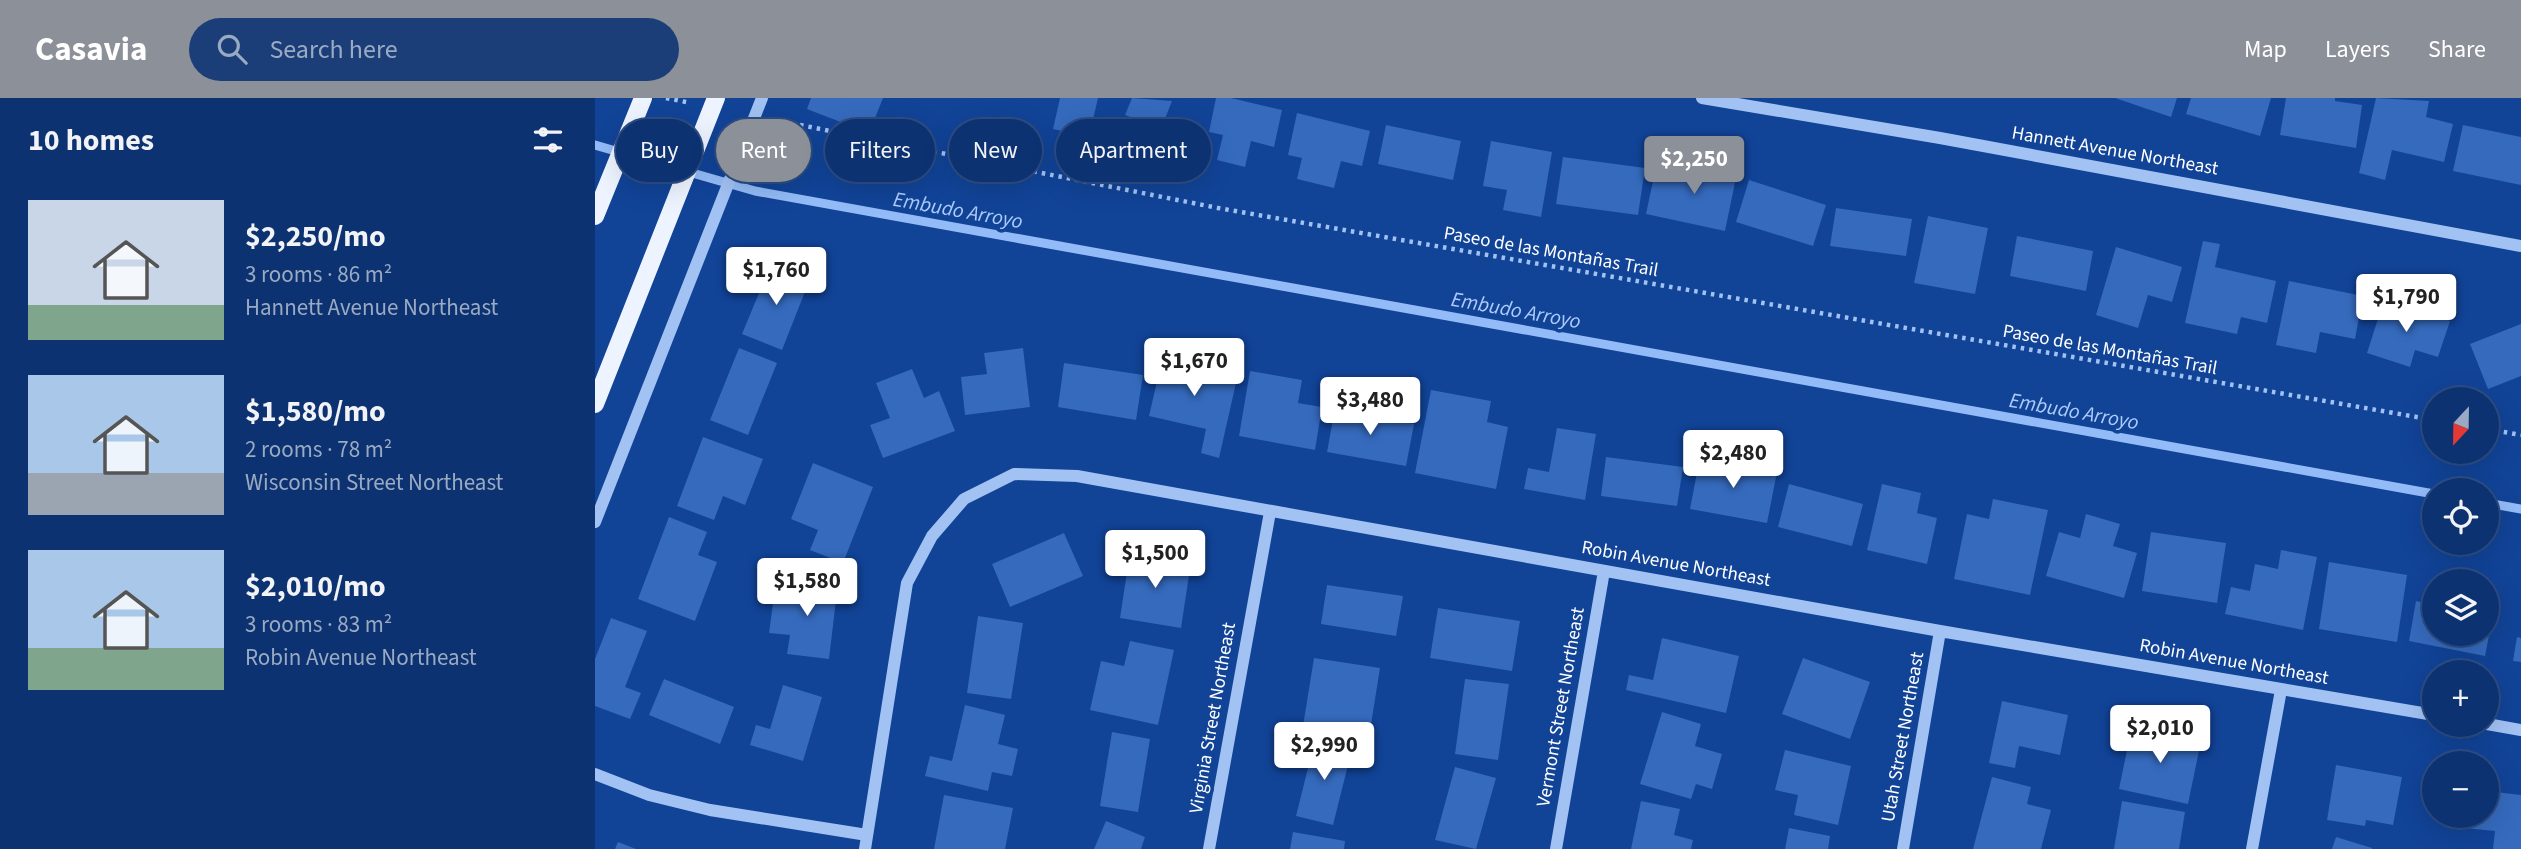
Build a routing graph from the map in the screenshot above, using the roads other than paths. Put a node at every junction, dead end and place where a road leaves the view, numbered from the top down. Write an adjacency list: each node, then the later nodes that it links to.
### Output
1 (642, 98): 5 (main road)
2 (762, 98): 9 (street)
3 (1702, 98): 6 (street, Hannett Avenue Northeast)
4 (714, 102): 7 (main road)
5 (596, 215)
6 (2521, 246)
7 (595, 404)
8 (1270, 512): 10 (street, Robin Avenue Northeast); 17 (street, Robin Avenue Northeast); 19 (street, Virginia Street Northeast)
9 (595, 522)
10 (1604, 571): 11 (street, Robin Avenue Northeast); 20 (street, Vermont Street Northeast)
11 (1940, 631): 12 (street, Robin Avenue Northeast); 21 (street, Utah Street Northeast)
12 (2281, 690): 13 (street, Robin Avenue Northeast); 22 (street)
13 (2422, 713)
14 (2499, 726): 15 (street)
15 (2521, 730)
16 (595, 774): 17 (street)
17 (867, 835): 18 (street, Robin Avenue Northeast)
18 (865, 849)
19 (1209, 849)
20 (1556, 849)
21 (1903, 849)
22 (2252, 849)

